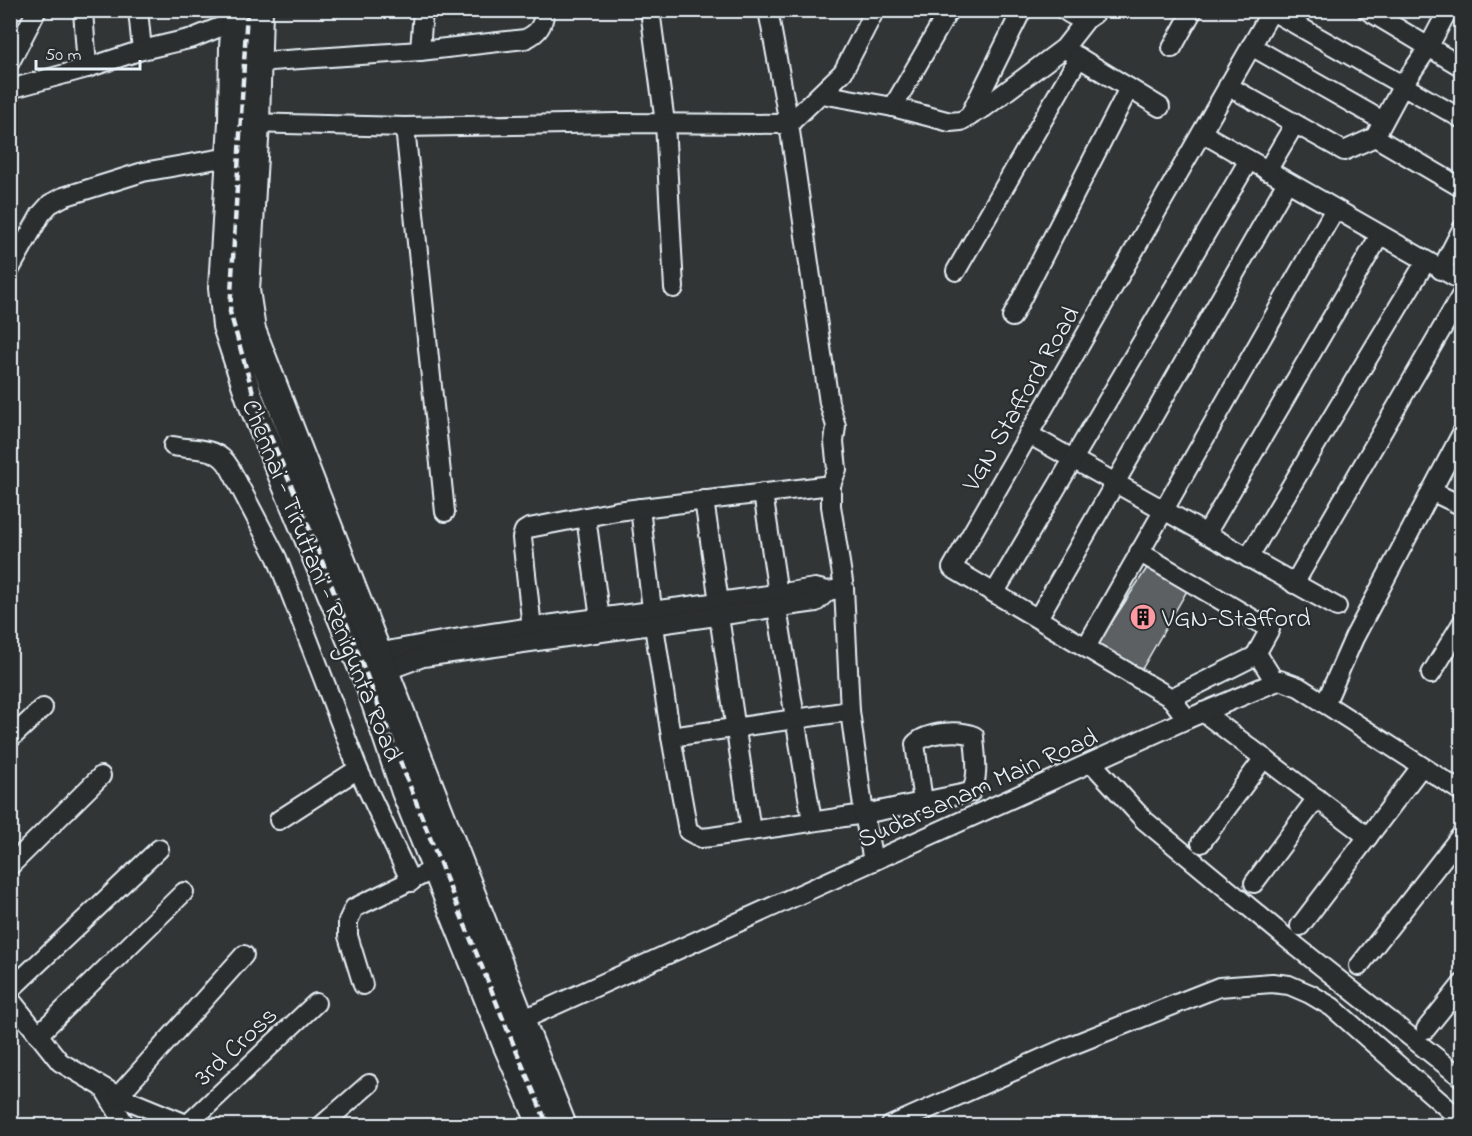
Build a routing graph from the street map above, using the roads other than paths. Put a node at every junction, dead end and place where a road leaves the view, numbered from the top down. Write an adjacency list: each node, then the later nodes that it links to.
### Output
1 (37, 10): 25 (street)
2 (83, 10): 27 (street)
3 (138, 10): 22 (street)
4 (423, 10): 23 (street)
5 (545, 10): 23 (street)
6 (650, 10): 38 (street)
7 (768, 10): 39 (street)
8 (875, 10): 32 (street)
9 (949, 10): 33 (street)
10 (1022, 10): 35 (street)
11 (1064, 10): 16 (street)
12 (1193, 10): 20 (street)
13 (1367, 10): 21 (street)
14 (1448, 10): 21 (street)
15 (1272, 11): 19 (street, VGN Stafford Road); 28 (street)
16 (1092, 15): 24 (street)
17 (248, 31): 18 (street); 18 (street); 23 (street); 37 (highway, Chennai - Tiruttani - Renigunta Road)
18 (193, 38): 22 (street)
19 (1251, 46): 29 (street, VGN Stafford Road); 42 (street)
20 (1172, 48)
21 (1428, 48): 26 (street); 28 (street)
22 (142, 50): 27 (street)
23 (420, 51)
24 (1071, 52): 30 (street); 35 (street); 54 (street)
25 (10, 62)
26 (1461, 67)
27 (87, 68): 31 (street)
28 (1403, 85): 36 (street); 42 (street)
29 (1228, 86): 40 (street); 43 (street, VGN Stafford Road)
30 (1129, 87): 34 (street); 58 (street)
31 (10, 89)
32 (822, 94): 33 (street); 39 (street)
33 (892, 107): 35 (street)
34 (1160, 107)
35 (969, 117)
36 (1461, 119)
37 (244, 122): 41 (street); 44 (highway, Chennai - Tiruttani - Renigunta Road); 90 (highway, Chennai - Tiruttani - Renigunta Road)
38 (665, 123): 39 (street); 41 (street); 56 (street)
39 (789, 124): 64 (street)
40 (1294, 125): 42 (street); 46 (street)
41 (405, 127): 71 (street)
42 (1379, 129): 48 (street)
43 (1202, 133): 45 (street); 60 (street, VGN Stafford Road)
44 (229, 157): 53 (street); 120 (highway, Chennai - Tiruttani - Renigunta Road)
45 (1249, 160): 46 (street); 62 (street)
46 (1267, 171): 47 (street)
47 (1287, 182): 49 (street); 63 (street)
48 (1461, 188)
49 (1335, 209): 51 (street); 70 (street)
50 (1461, 229): 52 (street)
51 (1380, 235): 52 (street); 73 (street)
52 (1434, 265): 55 (street); 75 (street)
53 (10, 269)
54 (956, 271)
55 (1461, 281)
56 (674, 288)
57 (1461, 294): 76 (street)
58 (1012, 317)
59 (1461, 433): 65 (street)
60 (1028, 434): 62 (street); 78 (street, VGN Stafford Road)
61 (173, 446): 105 (street)
62 (1073, 460): 63 (street); 78 (street)
63 (1115, 483): 70 (street); 84 (street)
64 (831, 485): 66 (street); 77 (street)
65 (1431, 491): 68 (street); 94 (street)
66 (763, 493): 67 (street); 79 (street)
67 (704, 500): 69 (street); 81 (street)
68 (1461, 507)
69 (640, 508): 72 (street); 83 (street)
70 (1163, 510): 73 (street); 74 (street)
71 (445, 512)
72 (586, 517): 82 (street); 86 (street)
73 (1206, 534): 75 (street)
74 (1139, 552): 88 (street); 89 (street)
75 (1248, 558): 76 (street)
76 (1294, 584): 80 (street)
77 (836, 590): 79 (street); 96 (street)
78 (995, 592): 84 (street, VGN Stafford Road)
79 (777, 601): 81 (street); 98 (street)
80 (1337, 607)
81 (719, 609): 83 (street); 99 (street)
82 (600, 618): 83 (street); 86 (street)
83 (653, 618): 87 (street); 100 (street)
84 (1038, 618): 88 (street, VGN Stafford Road)
85 (1461, 623): 91 (street)
86 (532, 628): 87 (street)
87 (509, 639): 90 (street)
88 (1086, 647): 93 (street, VGN Stafford Road)
89 (1255, 656): 92 (street); 93 (street)
90 (381, 662): 132 (highway, Chennai - Tiruttani - Renigunta Road)
91 (1431, 674)
92 (1275, 682): 94 (street); 97 (street, Sudarsanam Main Road)
93 (1171, 698): 97 (street, VGN Stafford Road)
94 (1325, 704): 104 (street)
95 (43, 708): 101 (street)
96 (850, 711): 98 (street); 110 (street)
97 (1195, 715): 102 (street, VGN Stafford Road); 103 (street, Sudarsanam Main Road)
98 (794, 719): 99 (street); 112 (street)
99 (735, 728): 100 (street); 113 (street)
100 (671, 737): 113 (street)
101 (10, 739)
102 (1264, 758): 108 (street, VGN Stafford Road); 116 (street)
103 (1092, 763): 118 (street, Sudarsanam Main Road); 135 (street)
104 (1421, 767): 107 (street); 115 (street)
105 (358, 769): 111 (street); 121 (street)
106 (101, 776): 119 (street)
107 (1461, 792)
108 (1317, 798): 115 (street, VGN Stafford Road); 122 (street)
109 (923, 802): 109 (street); 110 (street)
110 (864, 814): 112 (street); 118 (street)
111 (279, 820)
112 (813, 821): 113 (street)
113 (751, 831)
114 (1461, 834): 126 (street)
115 (1368, 837): 124 (street)
116 (1200, 843)
117 (159, 849): 129 (street)
118 (873, 861): 132 (street, Sudarsanam Main Road)
119 (10, 866)
120 (437, 868): 121 (street); 132 (highway, Chennai - Tiruttani - Renigunta Road)
121 (411, 882): 128 (street)
122 (1254, 883)
123 (184, 892): 134 (street)
124 (1300, 926)
125 (244, 955): 137 (street)
126 (1359, 966)
127 (1461, 984): 133 (street)
128 (363, 985)
129 (10, 990)
130 (10, 999): 134 (street)
131 (316, 1003): 140 (street, 3rd Cross)
132 (510, 1025): 142 (highway, Chennai - Tiruttani - Renigunta Road); 143 (highway, Chennai - Tiruttani - Renigunta Road)
133 (1426, 1029)
134 (38, 1035): 137 (street)
135 (1461, 1078)
136 (369, 1084): 141 (street)
137 (111, 1092): 139 (street); 140 (street)
138 (1461, 1121): 144 (street)
139 (126, 1125)
140 (190, 1125)
141 (321, 1125)
142 (542, 1125)
143 (563, 1125)
144 (890, 1125)

